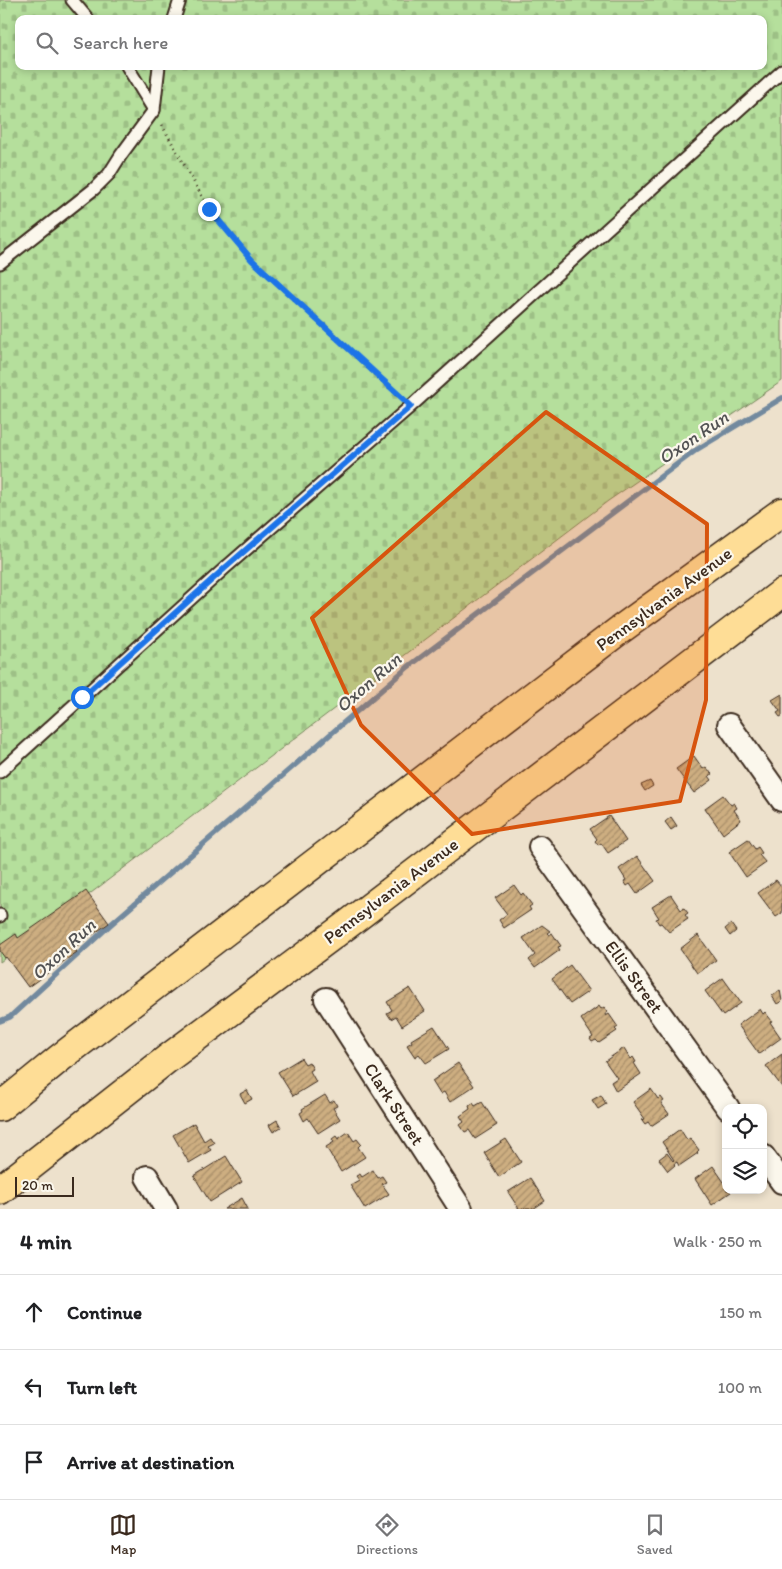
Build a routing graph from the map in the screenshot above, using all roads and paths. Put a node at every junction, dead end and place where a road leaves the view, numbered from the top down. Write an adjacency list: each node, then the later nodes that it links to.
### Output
1 (72, 0): 3 (lane)
2 (180, 0): 4 (lane)
3 (85, 15)
4 (175, 15)
5 (129, 70): 8 (lane)
6 (159, 70): 8 (lane)
7 (782, 71): 10 (lane)
8 (154, 110): 9 (lane); 10 (path)
9 (0, 263)
10 (411, 406): 14 (lane)
11 (782, 512): 19 (highway, Pennsylvania Avenue)
12 (782, 593): 23 (highway, Pennsylvania Avenue)
13 (730, 725): 15 (street)
14 (0, 772)
15 (782, 800)
16 (540, 847): 18 (street, Ellis Street)
17 (326, 999): 25 (street, Clark Street)
18 (725, 1104)
19 (0, 1107)
20 (767, 1161): 22 (street)
21 (146, 1177): 24 (street)
22 (782, 1182)
23 (0, 1190)
24 (166, 1209)
25 (461, 1209)

